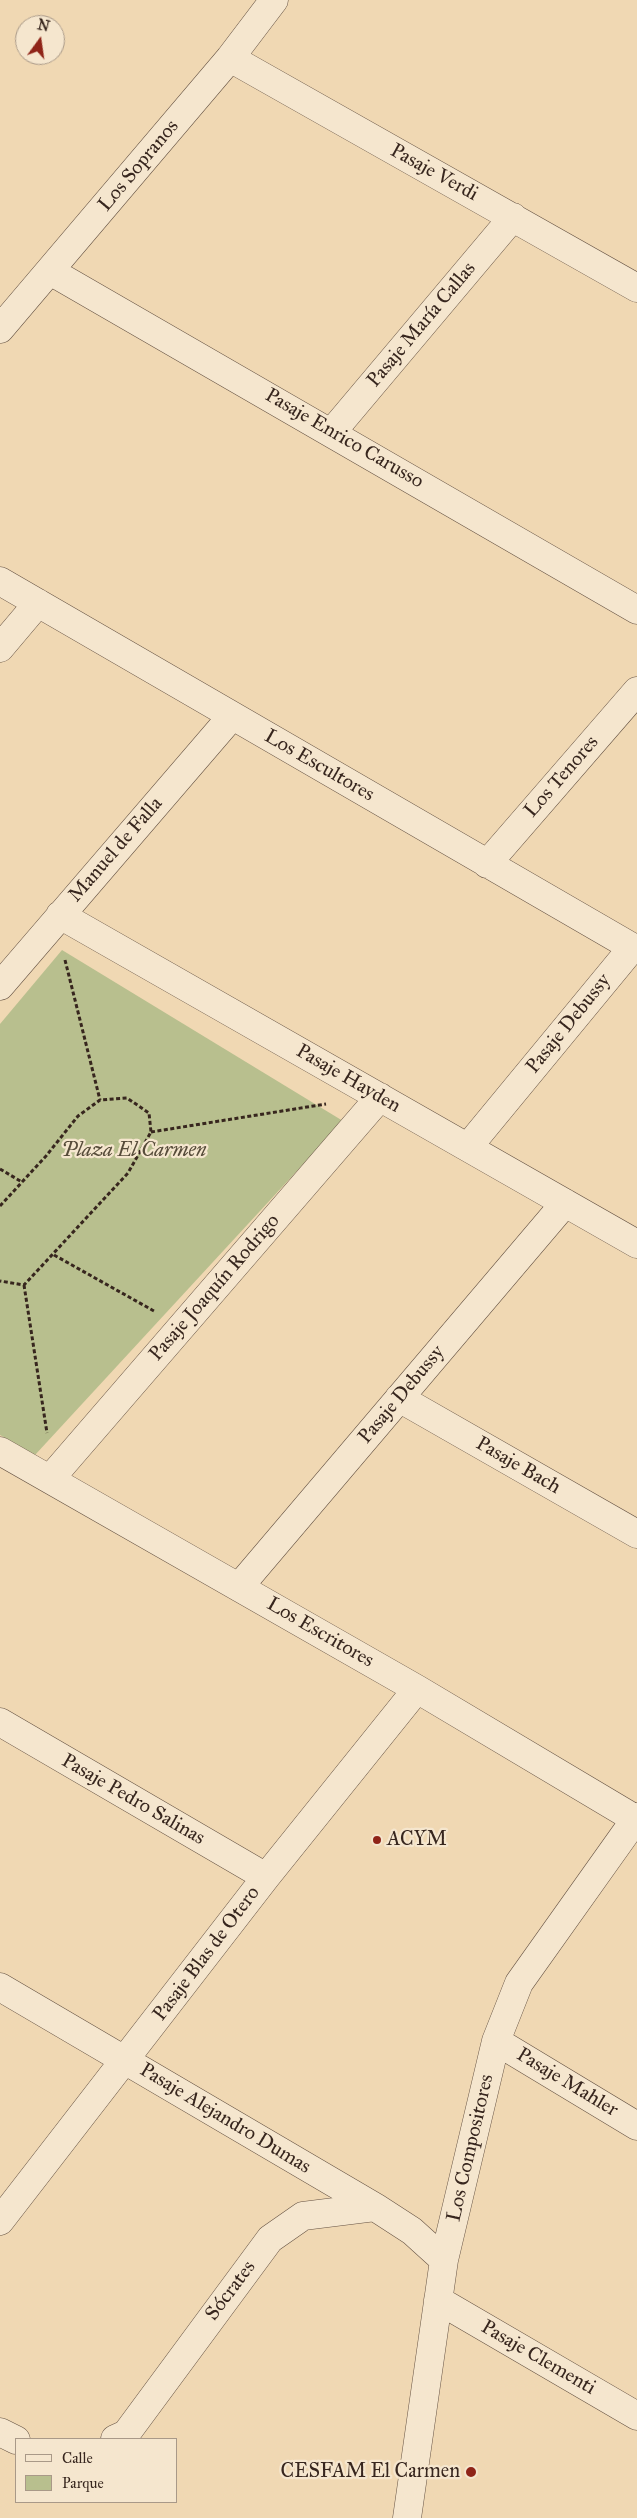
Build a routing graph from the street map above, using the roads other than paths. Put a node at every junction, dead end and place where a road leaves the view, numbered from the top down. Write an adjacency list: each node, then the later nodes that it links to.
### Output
1 (274, 0): 2 (street, Los Sopranos)
2 (230, 58): 3 (street, Pasaje Verdi); 4 (street, Los Sopranos)
3 (513, 218): 5 (street, Pasaje Verdi); 7 (street, Pasaje María Callas)
4 (50, 271): 6 (street, Los Sopranos); 7 (street, Pasaje Enrico Carusso)
5 (637, 288)
6 (0, 329)
7 (332, 432): 10 (street, Pasaje Enrico Carusso)
8 (0, 581): 9 (street, Los Escultores)
9 (38, 603): 11 (street); 13 (street, Los Escultores)
10 (637, 610)
11 (0, 648)
12 (637, 691): 14 (street, Los Tenores)
13 (232, 716): 14 (street, Los Escultores); 15 (street, Manuel de Falla)
14 (487, 864): 16 (street, Los Escultores)
15 (60, 915): 17 (street, Manuel de Falla); 18 (street, Pasaje Hayden)
16 (634, 949): 19 (street, Pasaje Debussy)
17 (0, 986)
18 (380, 1097): 19 (street, Pasaje Hayden); 24 (street, Pasaje Joaquín Rodrigo)
19 (468, 1148): 20 (street, Pasaje Hayden)
20 (565, 1203): 21 (street, Pasaje Hayden); 22 (street, Pasaje Debussy)
21 (637, 1244)
22 (400, 1398): 25 (street, Pasaje Bach); 26 (street, Pasaje Debussy)
23 (0, 1450): 24 (street, Los Escritores)
24 (50, 1479): 26 (street, Los Escritores)
25 (637, 1534)
26 (239, 1587): 27 (street, Los Escritores)
27 (417, 1689): 29 (street, Los Escritores); 30 (street, Pasaje Blas de Otero)
28 (0, 1722): 30 (street, Pasaje Pedro Salinas)
29 (636, 1818): 32 (street, Los Compositores)
30 (266, 1877): 33 (street, Pasaje Blas de Otero)
31 (0, 1987): 33 (street, Pasaje Alejandro Dumas)
32 (496, 2041): 34 (street, Pasaje Mahler); 37 (street, Los Compositores)
33 (127, 2060): 35 (street, Pasaje Alejandro Dumas); 36 (street, Pasaje Blas de Otero)
34 (637, 2126)
35 (375, 2207): 37 (street, Pasaje Alejandro Dumas); 41 (street, Sócrates)
36 (0, 2221)
37 (444, 2260): 38 (street, Los Compositores)
38 (438, 2300): 39 (street, Pasaje Clementi); 43 (street, Los Compositores)
39 (637, 2416)
40 (0, 2432): 42 (street)
41 (121, 2437)
42 (15, 2440)
43 (413, 2516)

